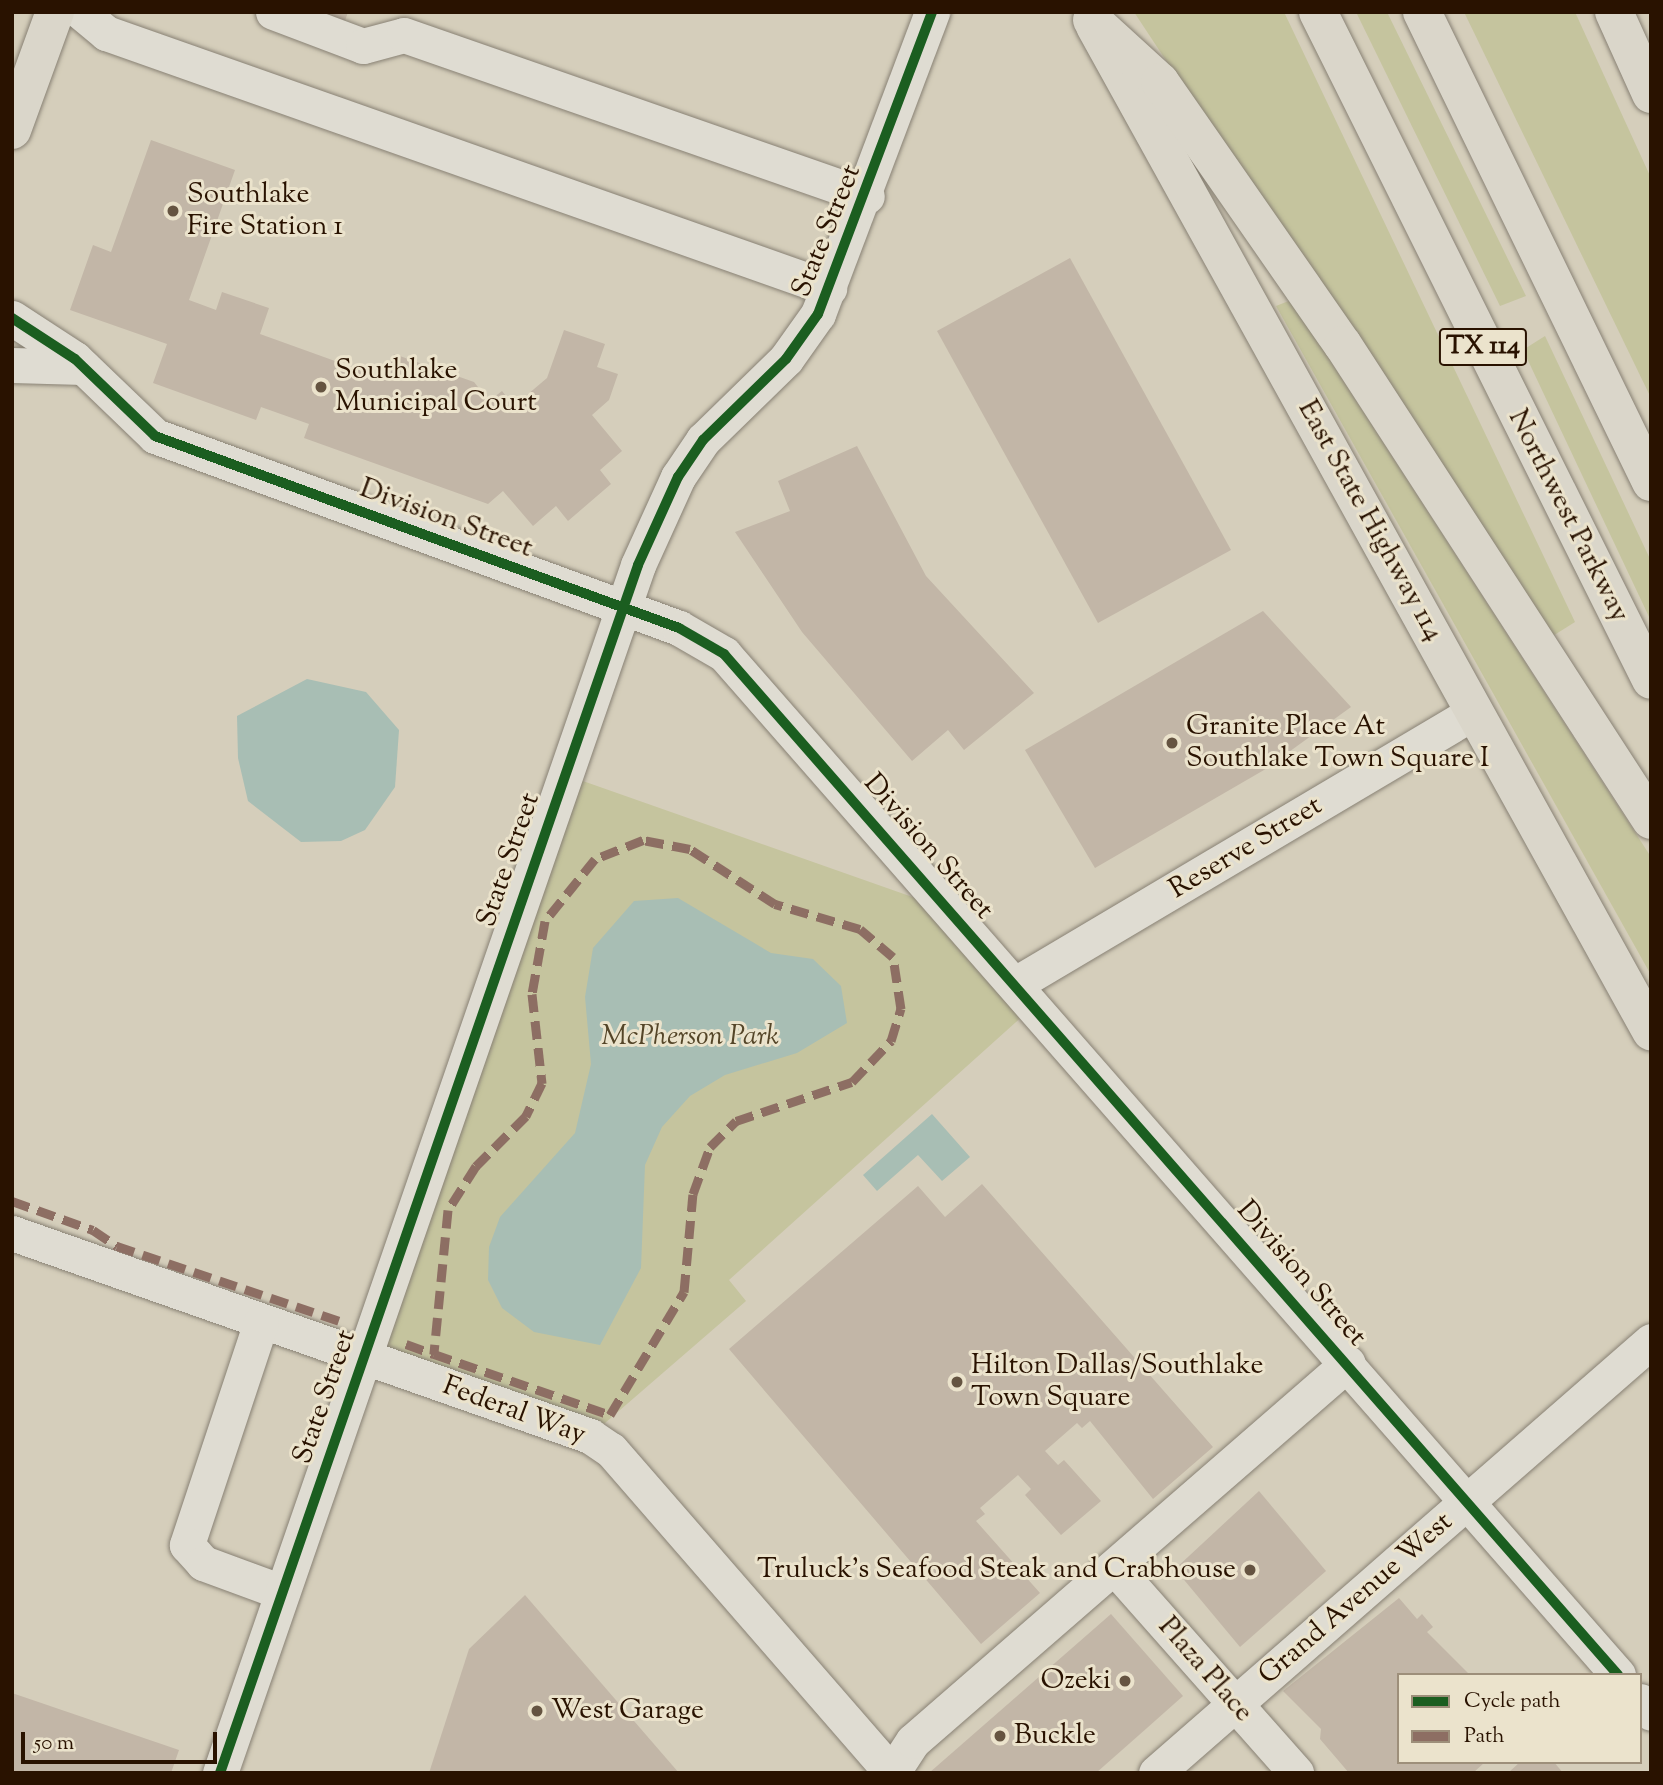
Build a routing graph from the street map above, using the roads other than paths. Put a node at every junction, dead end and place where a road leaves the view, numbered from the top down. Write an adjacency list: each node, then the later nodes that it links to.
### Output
1 (55, 12): 11 (main road)
2 (81, 12): 13 (street)
3 (273, 12): 9 (street)
4 (932, 12): 12 (street, State Street)
5 (1318, 12): 19 (main road, Northwest Parkway / TX 114)
6 (1422, 12): 17 (main road, TX 114)
7 (1614, 12): 10 (main road)
8 (1089, 16): 20 (main road, East State Highway 114); 21 (main road)
9 (408, 24): 12 (street)
10 (1651, 94)
11 (12, 130)
12 (867, 196): 13 (street, State Street)
13 (829, 288): 18 (street, State Street)
14 (12, 318): 16 (street, Division Street)
15 (12, 365): 16 (street)
16 (83, 367): 18 (street, Division Street)
17 (1651, 482)
18 (623, 607): 22 (street, Division Street); 27 (street, State Street)
19 (1651, 680)
20 (1474, 712): 22 (street, Reserve Street); 23 (main road, East State Highway 114)
21 (1651, 820)
22 (1017, 983): 28 (street, Division Street)
23 (1651, 1031)
24 (12, 1233): 25 (street, Federal Way)
25 (261, 1322): 27 (street, Federal Way); 31 (street)
26 (1651, 1341): 29 (street, Grand Avenue West)
27 (362, 1358): 31 (street, State Street); 35 (street, Federal Way)
28 (1348, 1363): 29 (street, Division Street); 30 (street)
29 (1468, 1502): 32 (street, Division Street); 33 (street, Grand Avenue West)
30 (1114, 1567): 33 (street, Plaza Place); 35 (street)
31 (282, 1592): 34 (street, State Street)
32 (1616, 1673)
33 (1236, 1704): 36 (street, Grand Avenue West); 37 (street, Plaza Place)
34 (220, 1773)
35 (892, 1773)
36 (1156, 1773)
37 (1296, 1773)

